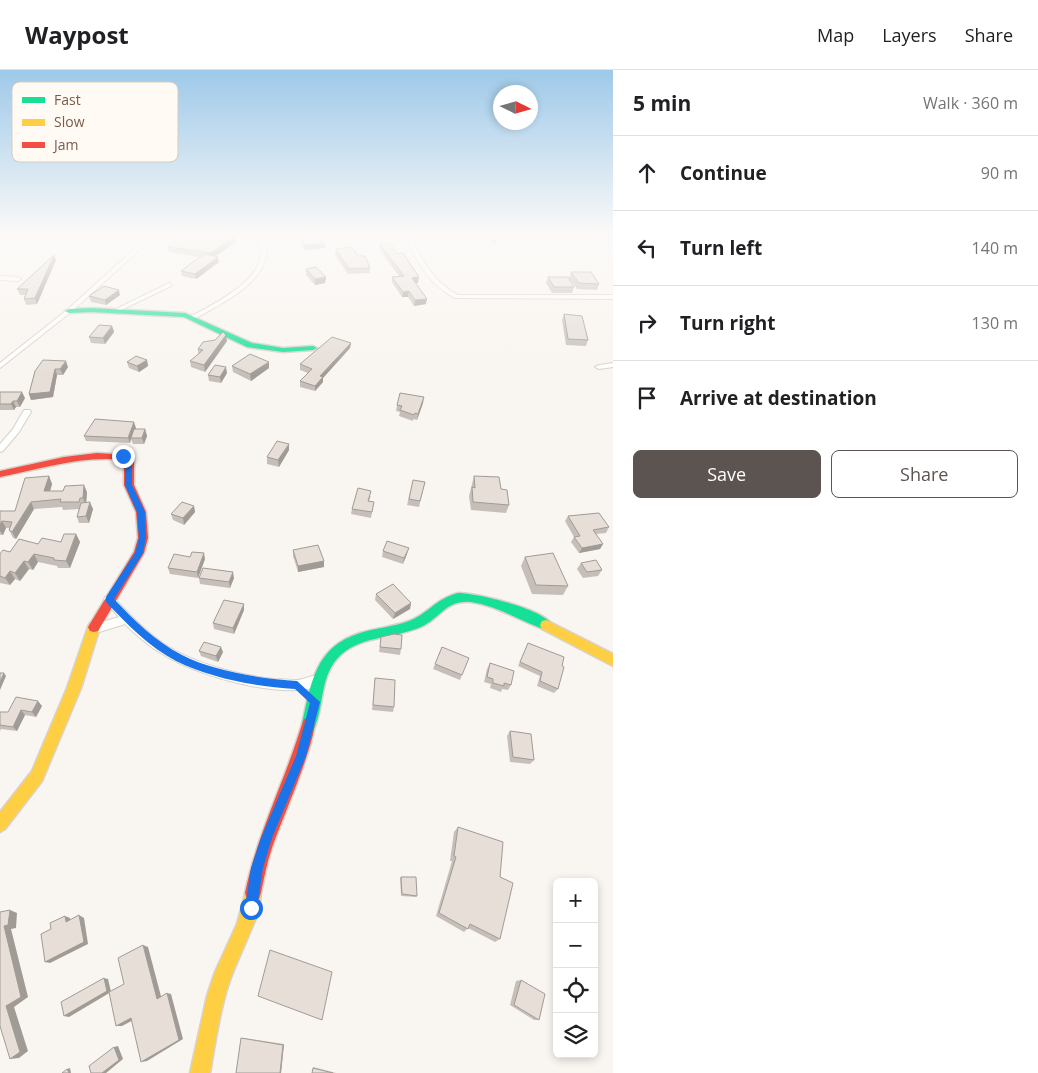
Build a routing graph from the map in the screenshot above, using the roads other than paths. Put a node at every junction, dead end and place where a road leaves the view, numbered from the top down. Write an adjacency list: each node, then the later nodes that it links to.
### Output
1 (102, 282): 6 (street)
2 (247, 282): 8 (street)
3 (437, 282): 5 (street)
4 (169, 285): 7 (street)
5 (613, 297)
6 (69, 311): 7 (street); 11 (street)
7 (113, 312): 8 (street)
8 (192, 318): 9 (street)
9 (313, 348)
10 (613, 365): 12 (street)
11 (0, 366)
12 (600, 367)
13 (27, 412): 14 (street)
14 (0, 449)
15 (0, 474): 16 (street)
16 (109, 600): 17 (street); 18 (street)
17 (127, 619): 18 (street); 21 (street)
18 (94, 629): 23 (street)
19 (613, 660): 20 (street)
20 (319, 680): 21 (street); 22 (street)
21 (297, 685): 22 (street)
22 (315, 702): 24 (street)
23 (0, 824)
24 (200, 1073)

